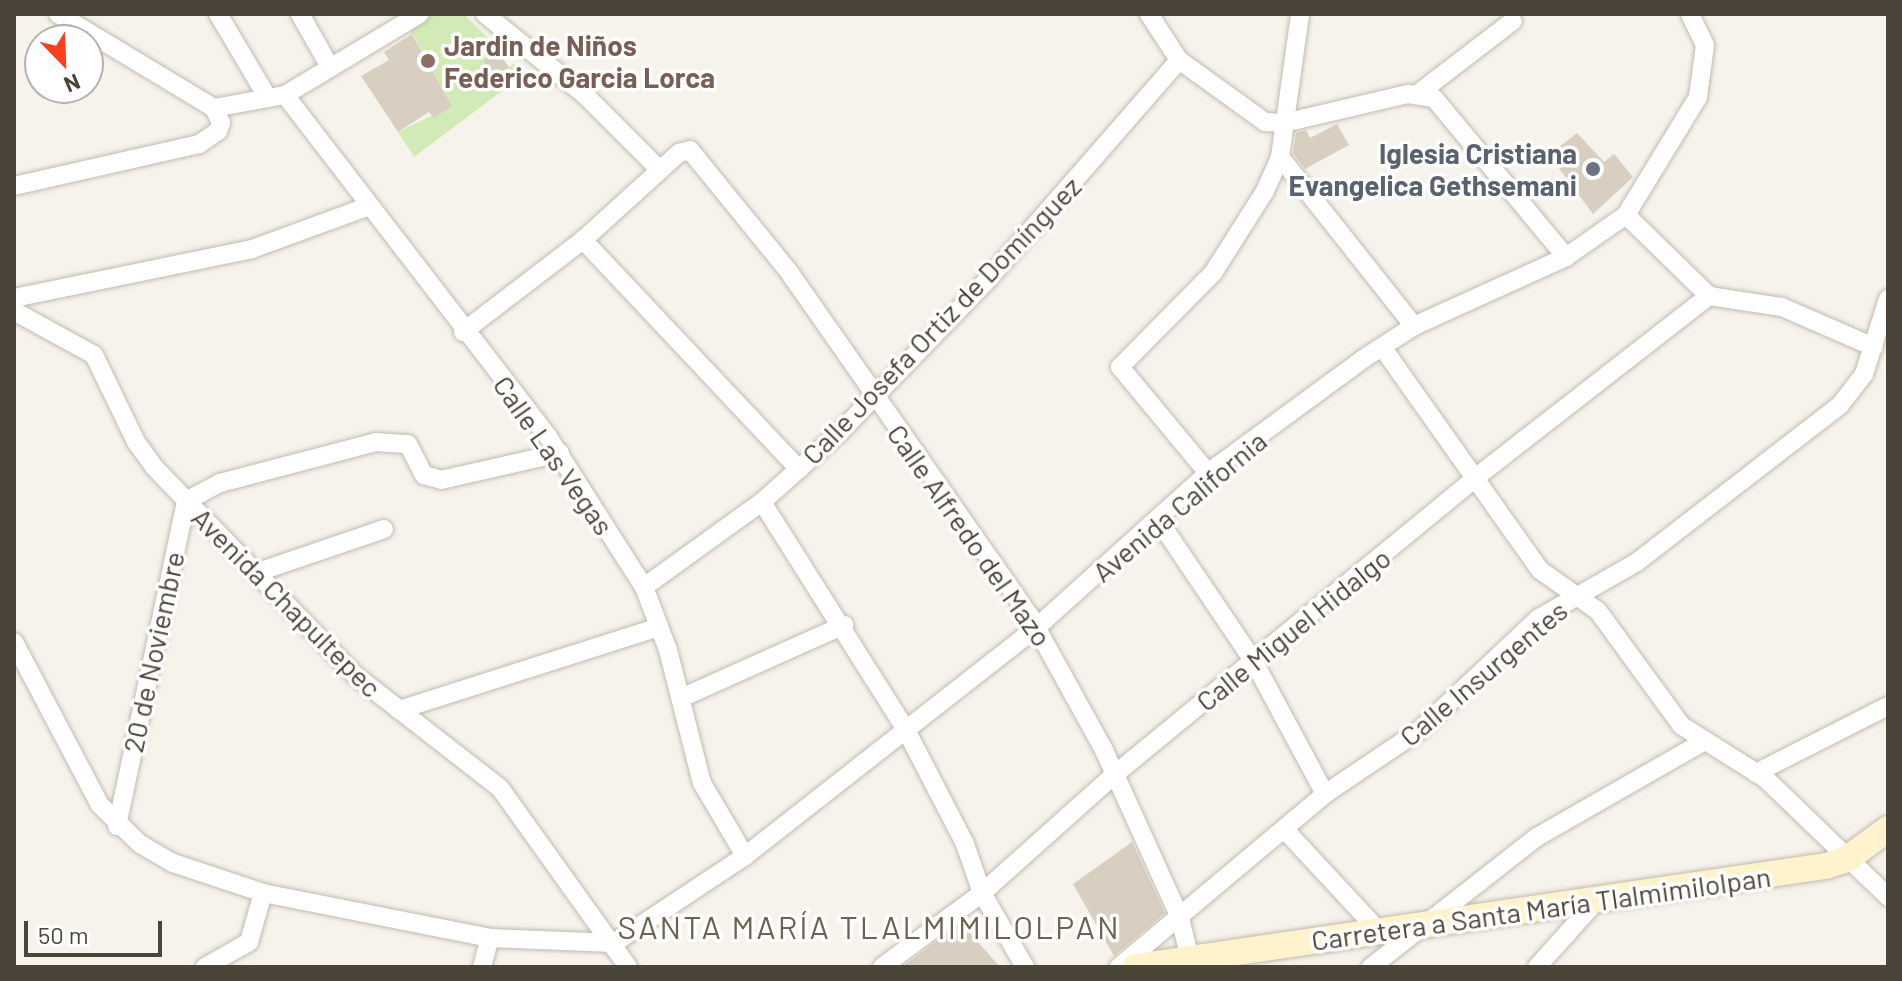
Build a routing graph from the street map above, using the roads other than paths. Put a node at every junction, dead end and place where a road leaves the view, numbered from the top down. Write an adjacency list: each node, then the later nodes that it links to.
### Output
1 (58, 14): 14 (street)
2 (218, 14): 13 (street, Calle Las Vegas)
3 (300, 14): 11 (street)
4 (420, 14): 11 (street)
5 (485, 14): 17 (street)
6 (1149, 14): 10 (street)
7 (1300, 14): 15 (street)
8 (1690, 14): 20 (street, Avenida California)
9 (1513, 21): 12 (street)
10 (1179, 60): 15 (street); 31 (street, Calle Josefa Ortiz de Domínguez)
11 (330, 67): 13 (street)
12 (1419, 93): 15 (street); 22 (street)
13 (276, 95): 14 (street); 19 (street, Calle Las Vegas)
14 (214, 108): 18 (street)
15 (1284, 123): 16 (street)
16 (1280, 157): 27 (street); 34 (street)
17 (660, 170): 21 (street); 31 (street, Calle Alfredo del Mazo)
18 (14, 186)
19 (367, 207): 24 (street); 28 (street, Calle Las Vegas)
20 (1626, 215): 22 (street, Avenida California); 23 (street)
21 (583, 240): 28 (street); 33 (street)
22 (1566, 257): 27 (street, Avenida California)
23 (1709, 296): 30 (street); 35 (street, Calle Miguel Hidalgo)
24 (14, 298)
25 (1888, 299): 30 (street, Calle Insurgentes)
26 (14, 311): 36 (street, Avenida Chapultepec)
27 (1414, 326): 29 (street, Avenida California)
28 (463, 332): 32 (street, Calle Las Vegas)
29 (1382, 347): 34 (street, Avenida California); 35 (street)
30 (1874, 347): 42 (street, Calle Insurgentes)
31 (874, 395): 33 (street, Calle Josefa Ortiz de Domínguez); 45 (street, Calle Alfredo del Mazo)
32 (560, 453): 36 (street); 41 (street, Calle Las Vegas)
33 (799, 469): 37 (street, Calle Josefa Ortiz de Domínguez)
34 (1208, 473): 38 (street, Avenida California)
35 (1475, 478): 42 (street); 47 (street, Calle Miguel Hidalgo)
36 (186, 501): 40 (street, Avenida Chapultepec); 56 (street, 20 de Noviembre)
37 (762, 502): 41 (street, Calle Josefa Ortiz de Domínguez); 43 (street)
38 (1159, 521): 45 (street, Avenida California); 47 (street)
39 (384, 529): 40 (street)
40 (258, 572): 50 (street, Avenida Chapultepec)
41 (644, 587): 44 (street, Calle Las Vegas)
42 (1575, 596): 52 (street); 55 (street, Calle Insurgentes)
43 (844, 625): 48 (street); 51 (street)
44 (659, 627): 48 (street, Calle Las Vegas); 50 (street)
45 (1037, 627): 51 (street, Avenida California); 54 (street, Calle Alfredo del Mazo)
46 (14, 642): 56 (street)
47 (1254, 662): 54 (street, Calle Miguel Hidalgo); 55 (street)
48 (681, 698): 59 (street, Calle Las Vegas)
49 (1888, 706): 53 (street)
50 (399, 710): 69 (street, Avenida Chapultepec)
51 (906, 730): 59 (street, Avenida California); 62 (street)
52 (1703, 742): 53 (street); 66 (street)
53 (1756, 773): 60 (street)
54 (1114, 775): 62 (street, Calle Miguel Hidalgo); 65 (street, Calle Alfredo del Mazo)
55 (1325, 794): 58 (street, Calle Insurgentes)
56 (117, 826): 61 (street)
57 (1888, 829): 60 (main road, Carretera a Santa María Tlalmimilolpan)
58 (1285, 830): 65 (street, Calle Insurgentes); 67 (street)
59 (745, 856): 69 (street, Avenida California)
60 (1847, 859): 63 (street); 64 (main road, Carretera a Santa María Tlalmimilolpan)
61 (263, 893): 68 (street); 71 (street)
62 (982, 893): 74 (street, Calle Miguel Hidalgo); 75 (street)
63 (1888, 897)
64 (1598, 899): 66 (main road, Carretera a Santa María Tlalmimilolpan); 79 (street)
65 (1180, 918): 70 (street, Calle Alfredo del Mazo); 76 (street, Calle Insurgentes)
66 (1419, 926): 67 (main road, Carretera a Santa María Tlalmimilolpan); 78 (street)
67 (1379, 931): 70 (main road, Carretera a Santa María Tlalmimilolpan)
68 (490, 938): 69 (street); 72 (street)
69 (614, 943): 73 (street, Avenida Chapultepec)
70 (1190, 959): 77 (main road, Carretera a Santa María Tlalmimilolpan)
71 (205, 967)
72 (482, 967)
73 (628, 967)
74 (882, 967)
75 (1025, 967)
76 (1119, 967)
77 (1135, 967)
78 (1371, 967)
79 (1537, 967)

